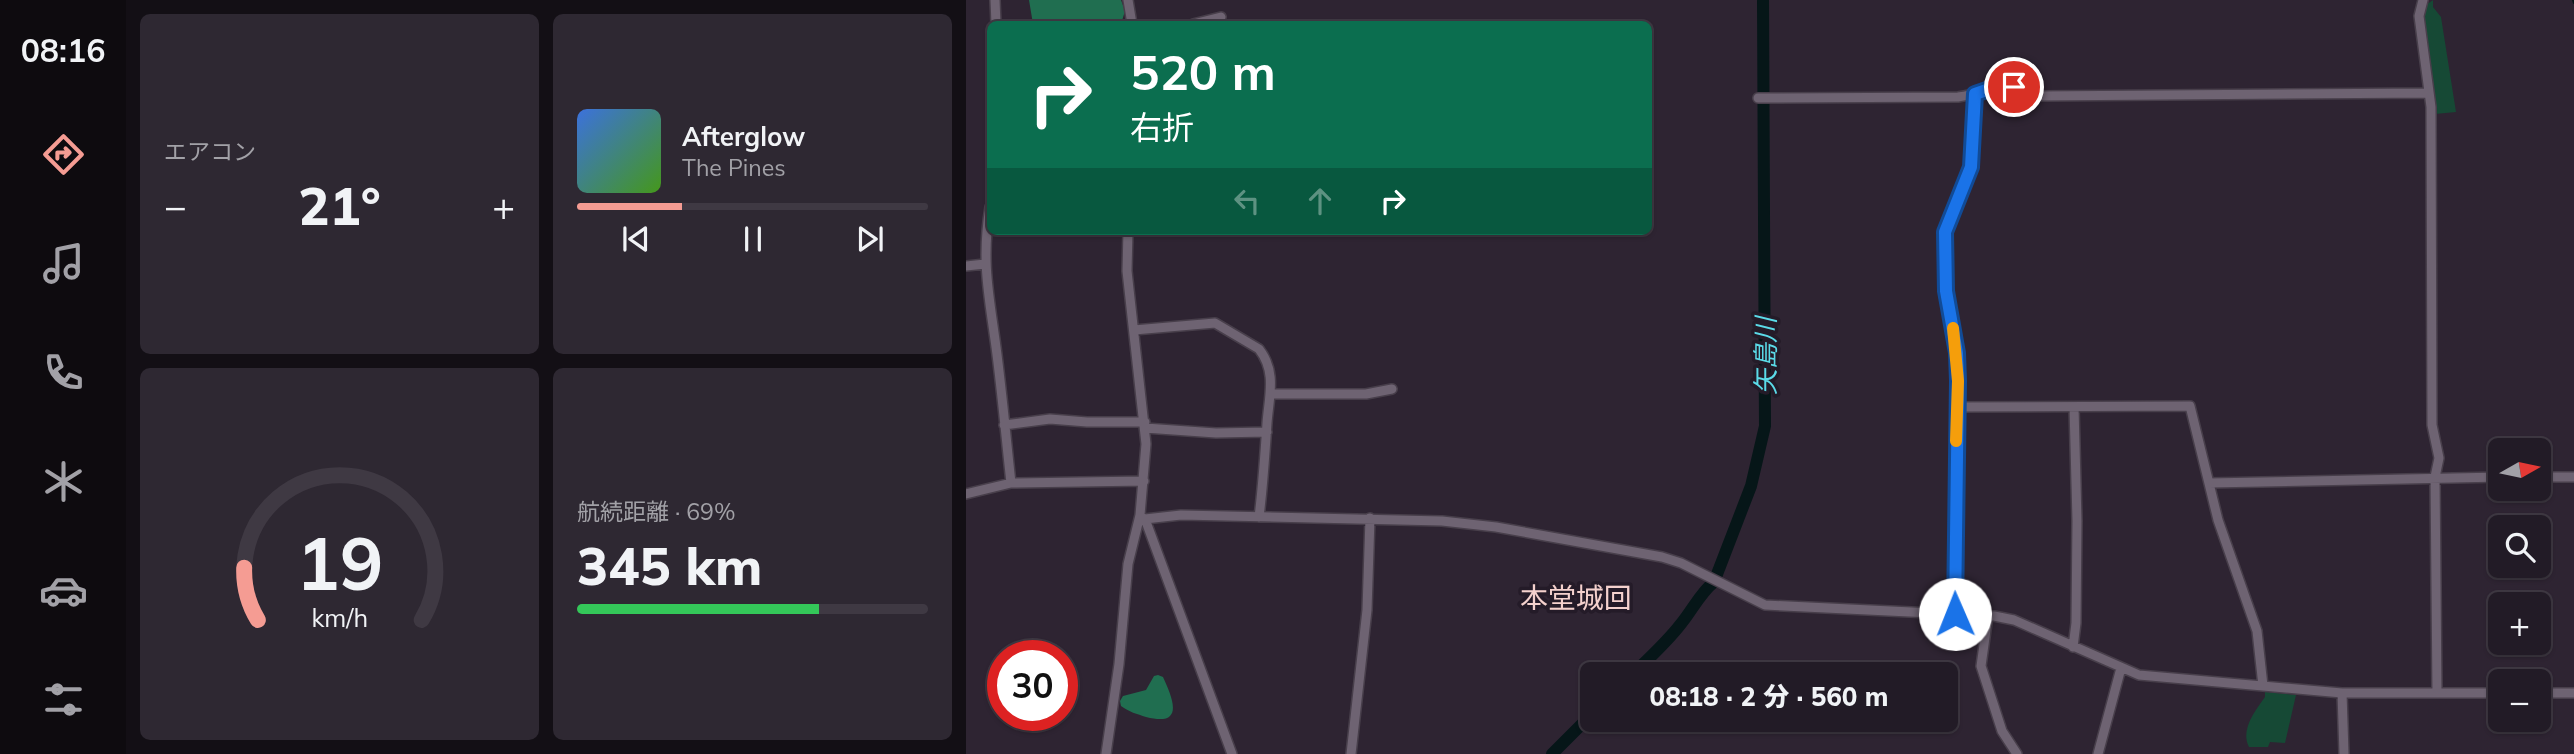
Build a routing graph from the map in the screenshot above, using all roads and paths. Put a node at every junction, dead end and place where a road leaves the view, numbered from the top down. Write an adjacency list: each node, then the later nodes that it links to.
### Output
1 (995, 0): 5 (street)
2 (1128, 0): 6 (street)
3 (2423, 0): 8 (street)
4 (1221, 17): 7 (street)
5 (996, 21)
6 (1132, 21)
7 (1205, 21)
8 (2428, 93): 9 (street); 23 (street)
9 (1975, 94): 10 (street); 18 (street)
10 (1758, 97)
11 (987, 227): 13 (street)
12 (1128, 235): 15 (street)
13 (985, 264): 14 (street); 20 (street)
14 (966, 266)
15 (1134, 330): 17 (street); 21 (street)
16 (1392, 389): 17 (street)
17 (1272, 394): 22 (street)
18 (1957, 407): 19 (street); 34 (street)
19 (2074, 407): 29 (street); 36 (street)
20 (1004, 425): 21 (street); 28 (street)
21 (1145, 425): 22 (street); 27 (street)
22 (1267, 432): 31 (street)
23 (2434, 477): 24 (street); 29 (street); 40 (street)
24 (2488, 477)
25 (2552, 477): 26 (street)
26 (2574, 477)
27 (1144, 481): 28 (street); 33 (street)
28 (1011, 483): 30 (street)
29 (2209, 483): 38 (street)
30 (966, 494)
31 (1259, 517): 32 (street); 33 (street)
32 (1370, 517): 34 (street); 46 (street)
33 (1143, 518): 44 (street); 45 (street)
34 (1955, 614): 35 (street)
35 (1988, 616): 36 (street); 47 (street)
36 (2073, 647): 37 (street)
37 (2121, 668): 38 (street); 48 (street)
38 (2263, 686): 39 (street)
39 (2342, 693): 40 (street); 49 (street)
40 (2437, 693): 41 (street)
41 (2488, 693)
42 (2551, 693): 43 (street)
43 (2574, 693)
44 (1106, 754)
45 (1232, 754)
46 (1351, 754)
47 (2017, 754)
48 (2098, 754)
49 (2344, 754)

